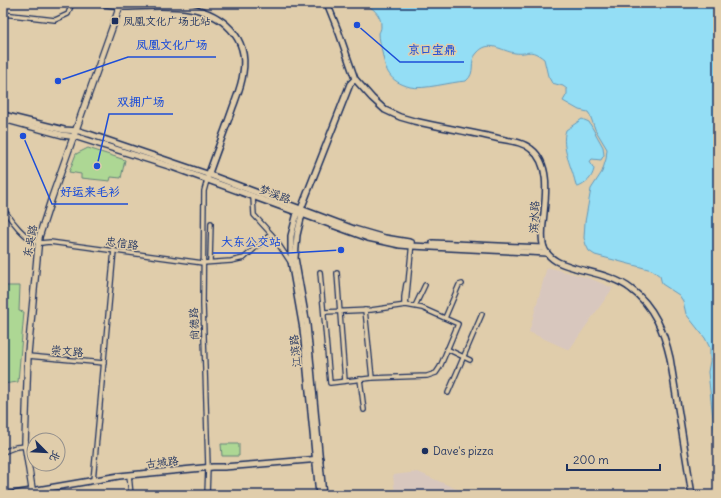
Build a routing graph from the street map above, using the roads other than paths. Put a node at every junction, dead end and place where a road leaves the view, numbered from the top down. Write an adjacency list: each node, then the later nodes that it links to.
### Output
1 (72, 3): 5 (street)
2 (92, 3): 4 (street)
3 (327, 3): 6 (street, 滨水路)
4 (122, 5): 9 (main road, 东吴路); 10 (street)
5 (3, 14)
6 (355, 79): 13 (street, 江滨路); 19 (street, 滨水路)
7 (3, 115): 9 (street, 梦溪路)
8 (3, 119): 9 (street, 梦溪路)
9 (77, 134): 10 (street, 梦溪路); 16 (main road, 东吴路)
10 (208, 177): 11 (street, 梦溪路); 13 (street, 梦溪路); 21 (street, 尚德路)
11 (253, 197): 13 (street, 梦溪路); 15 (street)
12 (3, 208): 16 (street)
13 (300, 212): 17 (street, 梦溪路); 22 (street, 江滨路); 47 (street, 江滨路)
14 (211, 223): 20 (street)
15 (271, 234): 20 (street, 忠信路); 22 (street)
16 (40, 243): 18 (street, 忠信路); 35 (main road, 东吴路)
17 (412, 244): 19 (street, 梦溪路); 27 (street)
18 (114, 250): 21 (street, 忠信路); 38 (street)
19 (545, 251): 58 (street)
20 (210, 262): 21 (street, 忠信路)
21 (203, 263): 48 (street, 尚德路)
22 (291, 263): 47 (street, 江滨路)
23 (320, 272): 31 (street)
24 (337, 273): 30 (street)
25 (462, 284): 33 (street)
26 (424, 285): 28 (street)
27 (405, 305): 28 (street); 29 (street)
28 (415, 306): 33 (street)
29 (365, 310): 30 (street); 39 (street)
30 (340, 311): 31 (street); 41 (street)
31 (324, 312): 41 (street)
32 (482, 314): 36 (street)
33 (445, 318): 34 (street)
34 (448, 349): 36 (street); 39 (street)
35 (29, 356): 38 (street, 崇文路); 44 (main road, 东吴路)
36 (464, 356): 37 (street); 42 (street)
37 (470, 360)
38 (104, 363): 51 (street)
39 (372, 378): 40 (street)
40 (360, 379): 41 (street); 43 (street)
41 (345, 381)
42 (448, 393)
43 (364, 410)
44 (27, 432)
45 (26, 446): 46 (street)
46 (3, 452)
47 (317, 459): 48 (street, 古城路); 56 (street, 江滨路); 57 (street, 江滨路)
48 (208, 467): 50 (street, 古城路); 55 (street, 尚德路)
49 (31, 472): 52 (main road, 东吴路)
50 (129, 475): 51 (street, 古城路); 54 (street)
51 (93, 481): 52 (street, 古城路)
52 (34, 493): 53 (street, 古城路)
53 (8, 495)
54 (131, 495)
55 (207, 495)
56 (319, 495)
57 (323, 495)
58 (692, 495)

